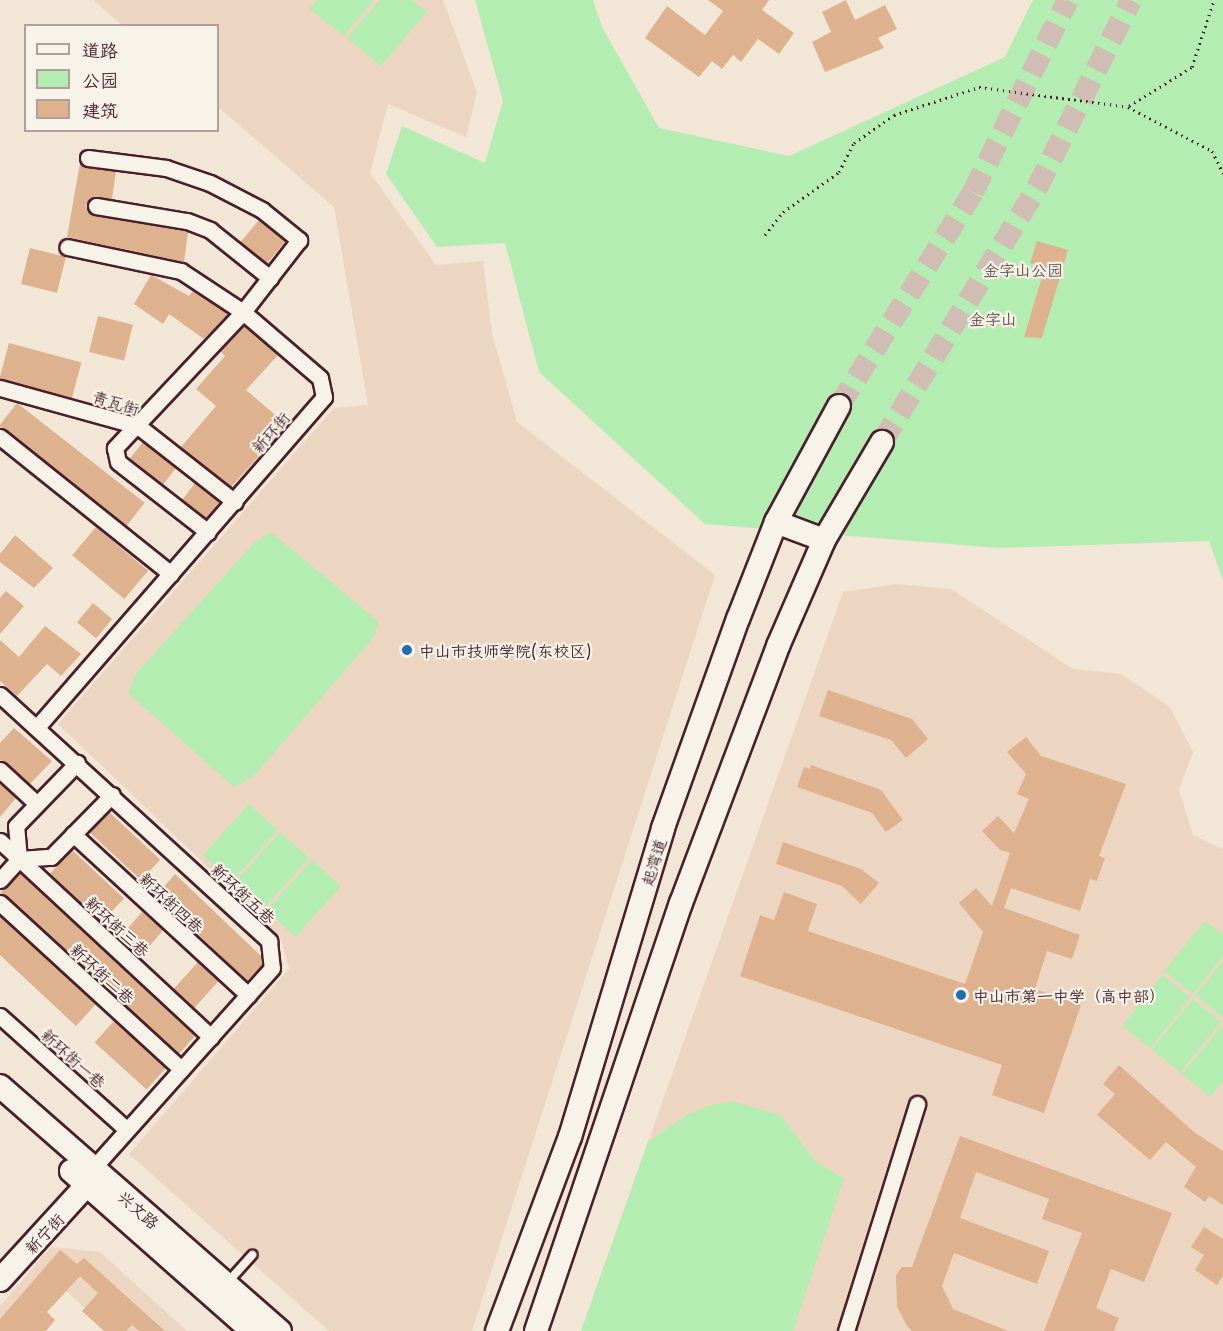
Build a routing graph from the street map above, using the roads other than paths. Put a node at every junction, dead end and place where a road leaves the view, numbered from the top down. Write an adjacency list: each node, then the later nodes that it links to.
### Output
1 (88, 158): 4 (street)
2 (96, 206): 4 (street)
3 (67, 247): 5 (street, 新环街)
4 (270, 278): 5 (street)
5 (243, 312): 8 (street); 11 (street, 新环街)
6 (0, 388): 8 (street, 青瓦街)
7 (839, 406): 12 (main road, 起湾道)
8 (136, 425): 11 (street, 青瓦街); 13 (street)
9 (0, 437): 15 (street)
10 (882, 442): 14 (main road)
11 (235, 501): 13 (street, 新环街)
12 (776, 522): 14 (main road); 42 (main road, 起湾道)
13 (208, 532): 15 (street, 新环街)
14 (824, 540): 43 (main road)
15 (171, 574): 17 (street, 新环街)
16 (0, 695): 17 (street, 新环街五巷)
17 (38, 726): 18 (street, 新环街五巷)
18 (77, 763): 20 (street, 新环街五巷); 21 (street)
19 (0, 770): 21 (street)
20 (112, 795): 22 (street); 27 (street, 新环街五巷)
21 (37, 804): 24 (street)
22 (73, 834): 24 (street); 27 (street, 新环街四巷)
23 (0, 842): 24 (street, 新环街三巷)
24 (19, 859): 25 (street); 29 (street, 新环街三巷)
25 (0, 880)
26 (0, 903): 30 (street, 新环街二巷)
27 (248, 995): 29 (street, 新环街五巷)
28 (0, 1016): 34 (street, 新环街一巷)
29 (211, 1037): 30 (street, 新环街五巷)
30 (181, 1069): 34 (street, 新环街五巷)
31 (0, 1086): 35 (main road, 兴文路)
32 (917, 1104): 44 (street)
33 (0, 1107): 35 (main road, 兴文路)
34 (125, 1128): 35 (street, 新环街五巷)
35 (89, 1177): 37 (main road); 38 (main road, 新宁街); 39 (main road, 兴文路); 40 (main road, 兴文路)
36 (252, 1255): 39 (lane)
37 (0, 1266)
38 (0, 1280)
39 (226, 1284): 41 (main road, 兴文路)
40 (252, 1331)
41 (280, 1331)
42 (497, 1331)
43 (536, 1331)
44 (846, 1331)

